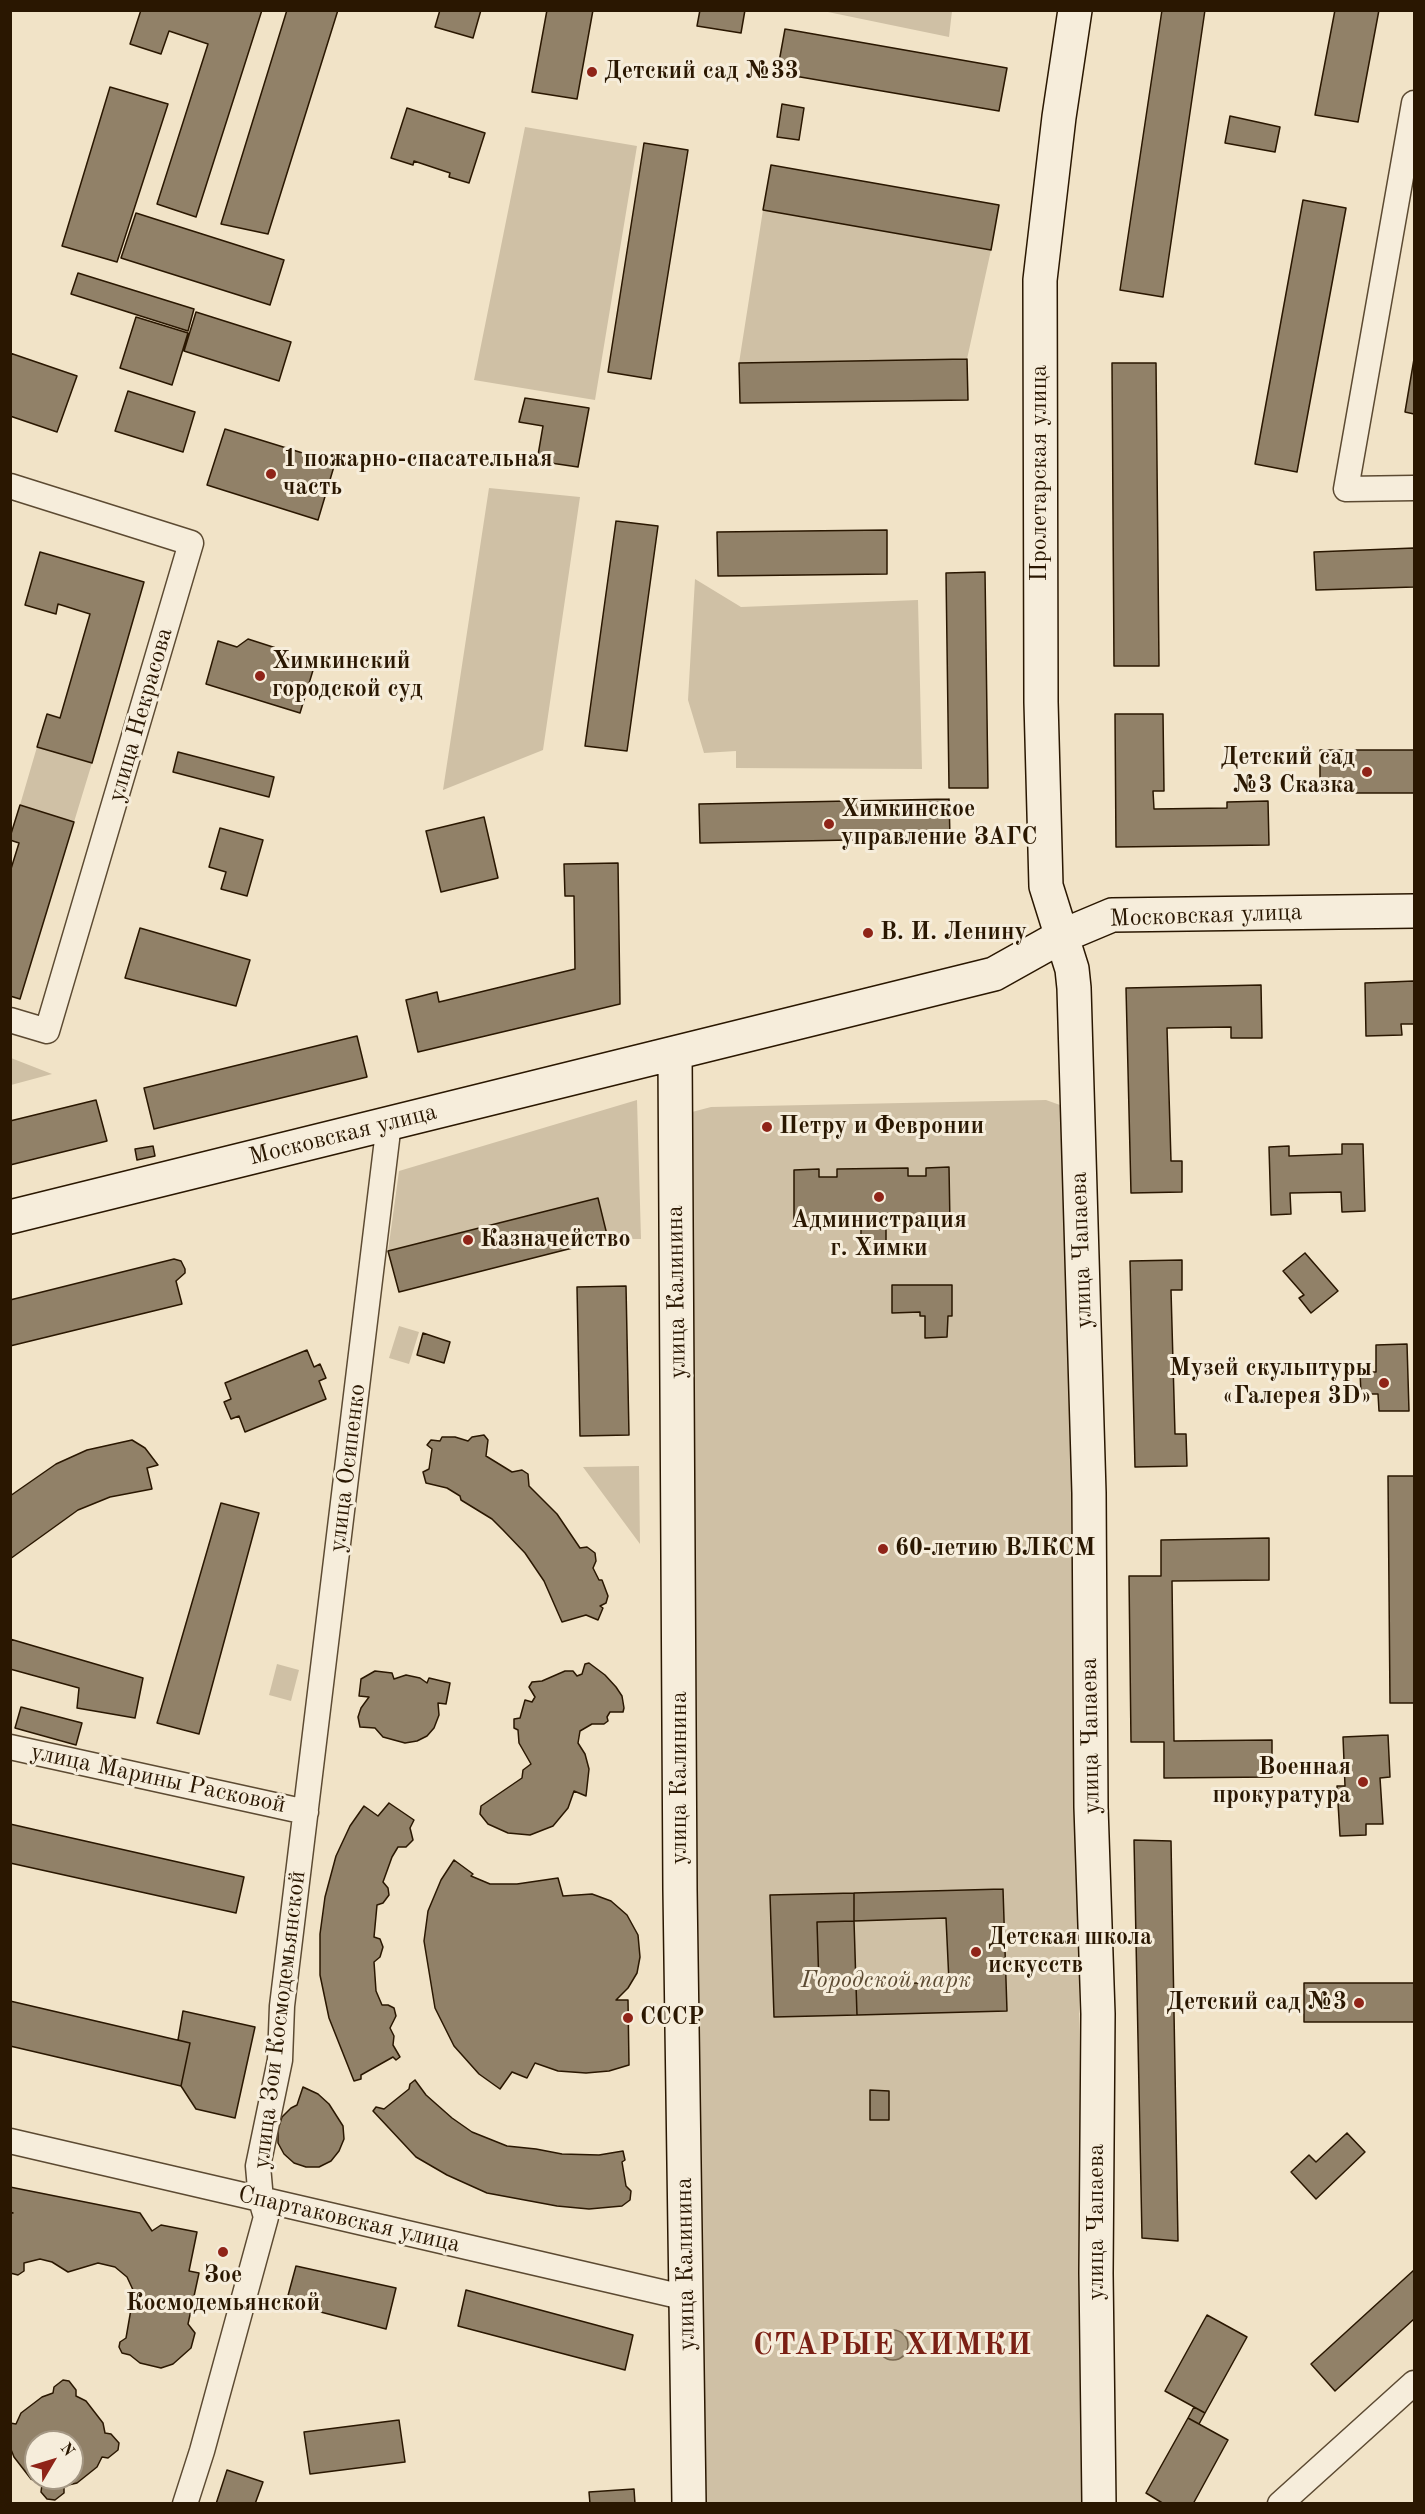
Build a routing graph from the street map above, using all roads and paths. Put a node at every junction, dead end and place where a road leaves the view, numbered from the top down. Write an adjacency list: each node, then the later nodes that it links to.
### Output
1 (1075, 10): 6 (street, Пролетарская улица)
2 (1414, 103): 4 (street)
3 (10, 486): 7 (street, улица Некрасова)
4 (1414, 488)
5 (1414, 911): 6 (street, Московская улица)
6 (1071, 932): 8 (street, Московская улица); 19 (street, улица Чапаева)
7 (10, 1020)
8 (686, 1051): 9 (street, Московская улица); 15 (street, улица Калинина)
9 (389, 1123): 10 (street, Московская улица); 12 (street, улица Осипенко)
10 (10, 1217)
11 (10, 1747): 12 (street, улица Марины Расковой)
12 (306, 1812): 14 (street, улица Зои Космодемьянской)
13 (10, 2141): 14 (street, Спартаковская улица)
14 (261, 2199): 15 (street, Спартаковская улица); 17 (street, улица Зои Космодемьянской)
15 (687, 2298): 18 (street, улица Калинина)
16 (1414, 2383): 20 (street)
17 (185, 2504)
18 (689, 2504)
19 (1099, 2504)
20 (1280, 2504)

